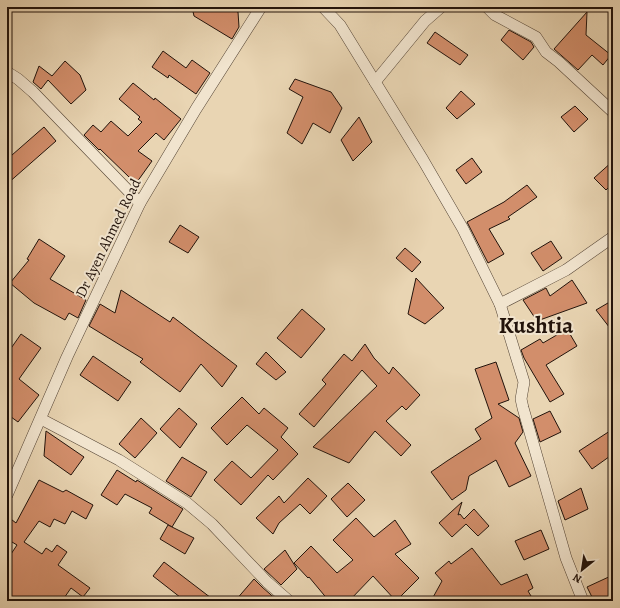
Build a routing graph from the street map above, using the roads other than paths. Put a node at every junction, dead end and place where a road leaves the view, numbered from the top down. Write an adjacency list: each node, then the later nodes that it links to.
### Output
1 (261, 7): 8 (street, Dr Ayen Ahmed Road)
2 (323, 7): 6 (street)
3 (441, 7): 6 (street)
4 (487, 7): 7 (street)
5 (7, 72): 8 (street)
6 (376, 82): 10 (street)
7 (613, 112)
8 (140, 203): 11 (street, Dr Ayen Ahmed Road)
9 (613, 237): 10 (street)
10 (500, 304): 14 (street)
11 (41, 419): 12 (street, Dr Ayen Ahmed Road); 13 (street)
12 (7, 495)
13 (289, 601)
14 (583, 601)

